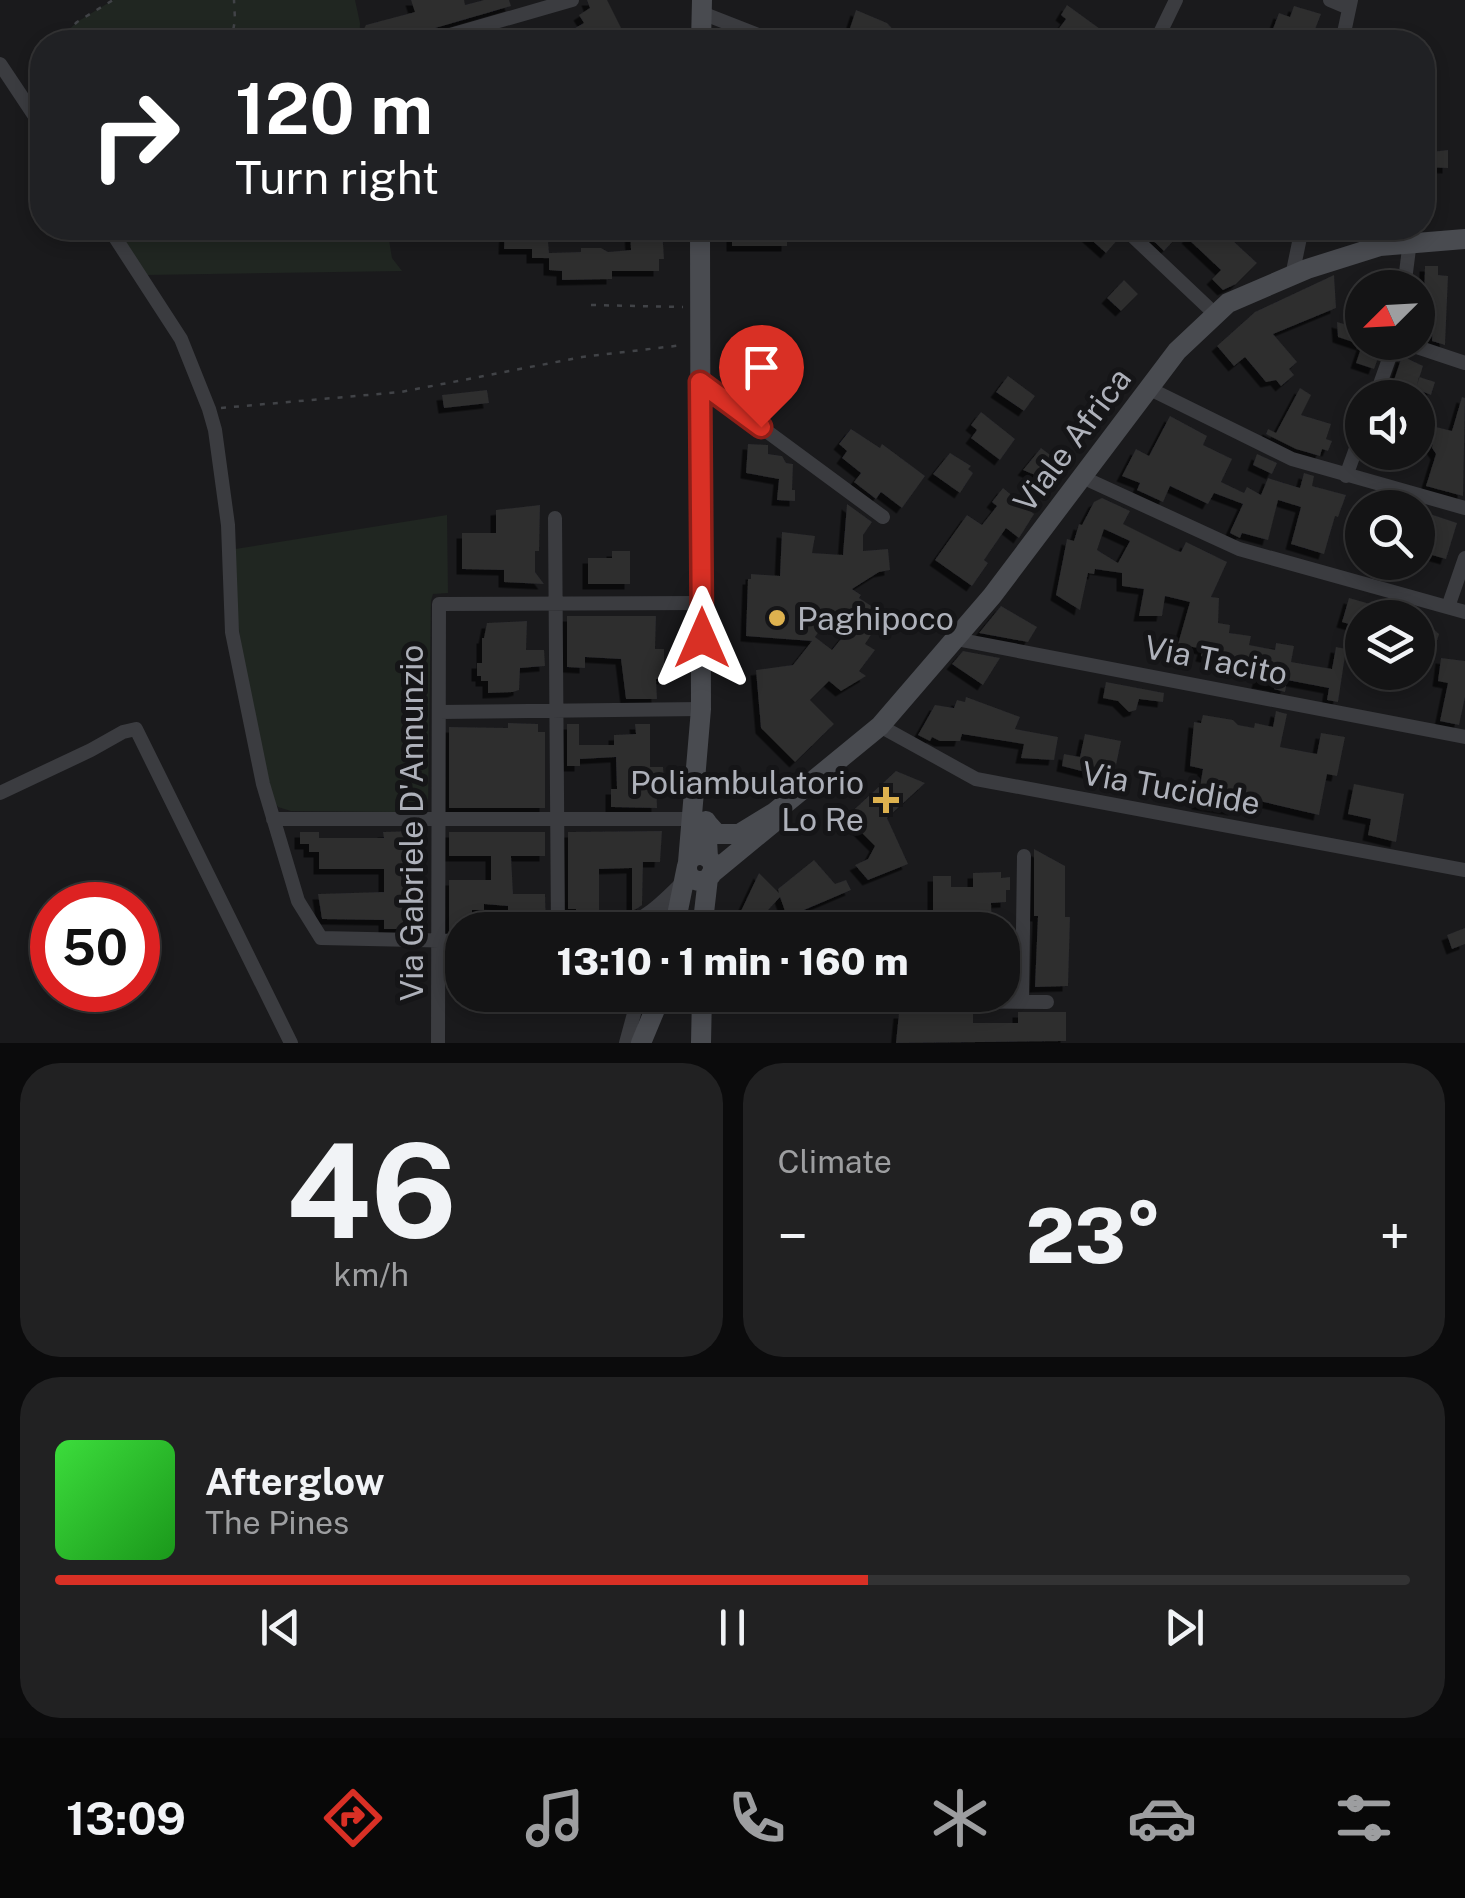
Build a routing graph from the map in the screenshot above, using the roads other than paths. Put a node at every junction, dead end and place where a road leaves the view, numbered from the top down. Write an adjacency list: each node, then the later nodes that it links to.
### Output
1 (572, 0): 6 (street)
2 (1176, 0): 8 (street)
3 (1330, 0): 4 (street)
4 (1350, 4): 9 (street)
5 (702, 6): 7 (street)
6 (468, 30)
7 (751, 30)
8 (1161, 30)
9 (1345, 30)
10 (0, 64): 11 (street)
11 (30, 108)
12 (1465, 238): 13 (main road, Viale Africa)
13 (1435, 239)
14 (117, 240): 47 (street)
15 (700, 240): 24 (main road)
16 (1137, 240): 21 (street)
17 (1300, 240): 20 (street)
18 (1410, 240): 19 (street); 20 (main road, Viale Africa)
19 (1406, 270)
20 (1292, 276): 21 (main road, Viale Africa)
21 (1215, 314): 25 (main road, Viale Africa)
22 (1435, 354): 23 (street)
23 (1465, 363)
24 (700, 382): 30 (street); 34 (main road)
25 (1148, 388): 27 (street); 28 (main road, Viale Africa)
26 (1348, 470): 27 (street)
27 (1346, 476): 29 (street)
28 (1082, 478): 35 (street); 37 (main road, Viale Africa)
29 (1465, 508)
30 (883, 517)
31 (555, 518): 33 (street)
32 (1465, 558): 35 (street)
33 (556, 604): 34 (street); 39 (street, Via Gabriele D'Annunzio); 40 (street)
34 (702, 604): 38 (main road)
35 (1448, 607): 36 (street)
36 (1465, 612)
37 (956, 639): 41 (main road, Viale Africa); 42 (street, Via Tacito)
38 (701, 709): 40 (street); 49 (main road)
39 (439, 712): 40 (street); 46 (street, Via Gabriele D'Annunzio)
40 (557, 712): 48 (street)
41 (880, 726): 44 (main road, Viale Africa); 52 (street, Via Tucidide)
42 (1465, 737)
43 (0, 794): 67 (street)
44 (798, 796): 45 (main road); 51 (main road)
45 (775, 812): 49 (main road); 51 (main road)
46 (439, 818): 47 (street); 48 (street); 60 (street, Via Gabriele D'Annunzio)
47 (273, 819): 60 (street)
48 (558, 820): 49 (street); 54 (street)
49 (700, 820): 51 (main road)
50 (1024, 856): 62 (street)
51 (700, 868): 53 (street); 57 (main road); 58 (main road); 59 (main road)
52 (1465, 870)
53 (664, 903): 55 (street); 56 (street)
54 (558, 912)
55 (651, 912)
56 (662, 912)
57 (682, 912)
58 (689, 912)
59 (701, 912)
60 (439, 941): 61 (street); 68 (street, Via Gabriele D'Annunzio)
61 (445, 941)
62 (1022, 1002): 63 (street)
63 (1047, 1002)
64 (634, 1012): 69 (street)
65 (654, 1012): 70 (main road)
66 (702, 1012): 71 (main road)
67 (291, 1043)
68 (438, 1043)
69 (626, 1043)
70 (641, 1043)
71 (701, 1043)

